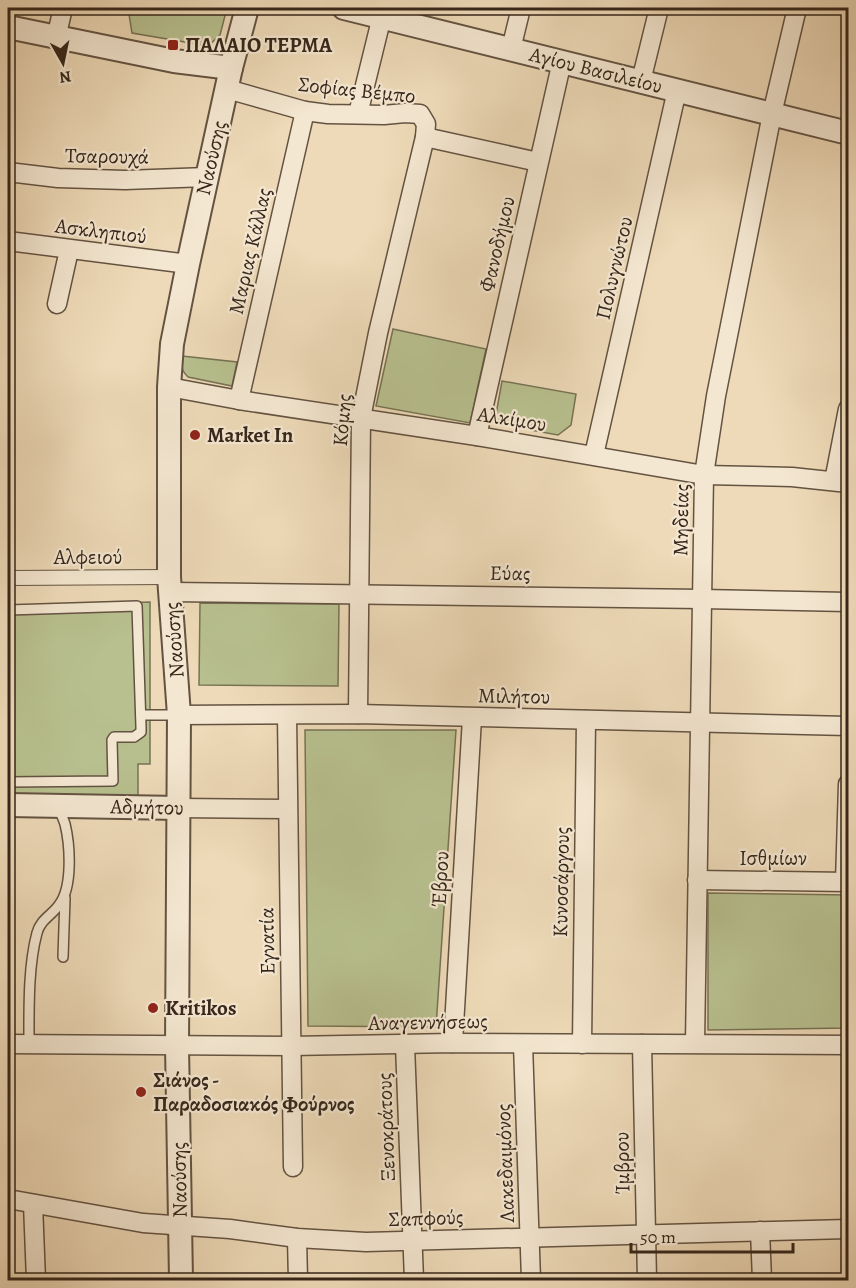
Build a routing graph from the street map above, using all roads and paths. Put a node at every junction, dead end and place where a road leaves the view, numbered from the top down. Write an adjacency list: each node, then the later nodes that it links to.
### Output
1 (63, 8): 9 (street)
2 (247, 8): 12 (street, Ναούσης)
3 (344, 8): 7 (street, Αγίου Βασιλείου)
4 (521, 8): 10 (street)
5 (659, 8): 13 (street)
6 (797, 8): 17 (street, Μηδείας)
7 (382, 12): 10 (street, Αγίου Βασιλείου); 16 (street)
8 (8, 27): 9 (street)
9 (56, 38): 12 (street)
10 (511, 49): 11 (street, Αγίου Βασιλείου)
11 (562, 61): 13 (street, Αγίου Βασιλείου); 20 (street, Φανοδήμου)
12 (229, 78): 15 (street, Σοφίας Βέμπο); 22 (street, Ναούσης)
13 (641, 81): 14 (street, Αγίου Βασιλείου)
14 (677, 90): 17 (street, Αγίου Βασιλείου); 32 (street, Πολυγνώτου)
15 (305, 111): 16 (street, Σοφίας Βέμπο); 28 (street, Μαριας Κάλλας)
16 (358, 114): 19 (street, Σοφίας Βέμπο)
17 (772, 114): 18 (street, Αγίου Βασιλείου); 33 (street, Μηδείας)
18 (849, 133)
19 (425, 137): 20 (street, Σοφίας Βέμπο); 30 (street, Κόμης)
20 (538, 162): 31 (street, Φανοδήμου)
21 (8, 172): 22 (street, Τσαρουχά)
22 (207, 177): 25 (street, Ναούσης)
23 (8, 241): 24 (street, Ασκληπιού)
24 (69, 250): 25 (street, Ασκληπιού); 26 (street)
25 (188, 264): 27 (street, Ναούσης)
26 (57, 303)
27 (169, 387): 28 (street, Αλκίμου); 36 (street, Ναούσης)
28 (239, 400): 30 (street, Αλκίμου)
29 (849, 409): 34 (street)
30 (362, 418): 31 (street, Αλκίμου); 37 (street, Κόμης)
31 (477, 436): 32 (street, Αλκίμου)
32 (594, 455): 33 (street, Αλκίμου)
33 (704, 475): 34 (street, Αλκίμου); 38 (street, Μηδείας)
34 (842, 482)
35 (8, 578): 36 (street, Αλφειού)
36 (170, 584): 37 (street, Εύας); 43 (street, Ναούσης)
37 (360, 594): 38 (street, Εύας); 41 (street, Κόμης)
38 (702, 599): 39 (street, Εύας); 47 (street, Μηδείας)
39 (849, 602)
40 (8, 609): 42 (lane)
41 (358, 714): 44 (street, Μιλήτου); 45 (street, Μιλήτου)
42 (141, 715): 43 (lane); 49 (lane)
43 (178, 715): 44 (street, Μιλήτου); 53 (street, Ναούσης)
44 (287, 715): 54 (street, Εγνατία)
45 (472, 718): 46 (street, Μιλήτου); 59 (street, Έβρου)
46 (586, 720): 47 (street, Μιλήτου); 64 (street, Κυνοσάργους)
47 (700, 723): 48 (street, Μιλήτου); 55 (street, Μηδείας)
48 (849, 726)
49 (8, 782)
50 (849, 784): 56 (street)
51 (8, 805): 52 (street, Αδμήτου)
52 (58, 806): 53 (street, Αδμήτου); 57 (lane)
53 (178, 808): 54 (street, Αδμήτου); 68 (street, Ναούσης)
54 (287, 809): 69 (street, Εγνατία)
55 (697, 880): 56 (street, Ισθμίων); 60 (street, Μηδείας)
56 (847, 882)
57 (65, 895): 58 (lane); 62 (lane)
58 (63, 957)
59 (453, 1043): 63 (street, Αναγεννήσεως); 66 (street, Αναγεννήσεως)
60 (695, 1043): 65 (street, Αναγεννήσεως); 67 (street, Αναγεννήσεως)
61 (8, 1044): 62 (street, Αναγεννήσεως)
62 (29, 1044): 68 (street, Αναγεννήσεως)
63 (523, 1044): 64 (street, Αναγεννήσεως); 78 (street, Λακεδαιμόνος)
64 (582, 1044): 65 (street, Αναγεννήσεως)
65 (642, 1044): 76 (street, Ίμβρου)
66 (405, 1045): 69 (street, Αναγεννήσεως); 79 (street, Ξενοκράτους)
67 (849, 1045)
68 (177, 1046): 69 (street, Αναγεννήσεως); 73 (street, Ναούσης)
69 (291, 1046): 70 (street, Εγνατία)
70 (293, 1167)
71 (8, 1199): 72 (street, Σαπφούς)
72 (33, 1204): 73 (street, Σαπφούς); 80 (street)
73 (180, 1226): 77 (street, Σαπφούς); 81 (street, Ναούσης)
74 (849, 1229): 75 (street, Σαπφούς)
75 (760, 1231): 76 (street, Σαπφούς); 86 (street)
76 (646, 1234): 78 (street, Σαπφούς); 85 (street, Ίμβρου)
77 (297, 1238): 79 (street, Σαπφούς); 82 (street)
78 (530, 1238): 79 (street, Σαπφούς); 84 (street, Λακεδαιμόνος)
79 (413, 1242): 83 (street, Ξενοκράτους)
80 (36, 1281)
81 (181, 1281)
82 (298, 1281)
83 (414, 1281)
84 (531, 1281)
85 (647, 1281)
86 (762, 1281)

